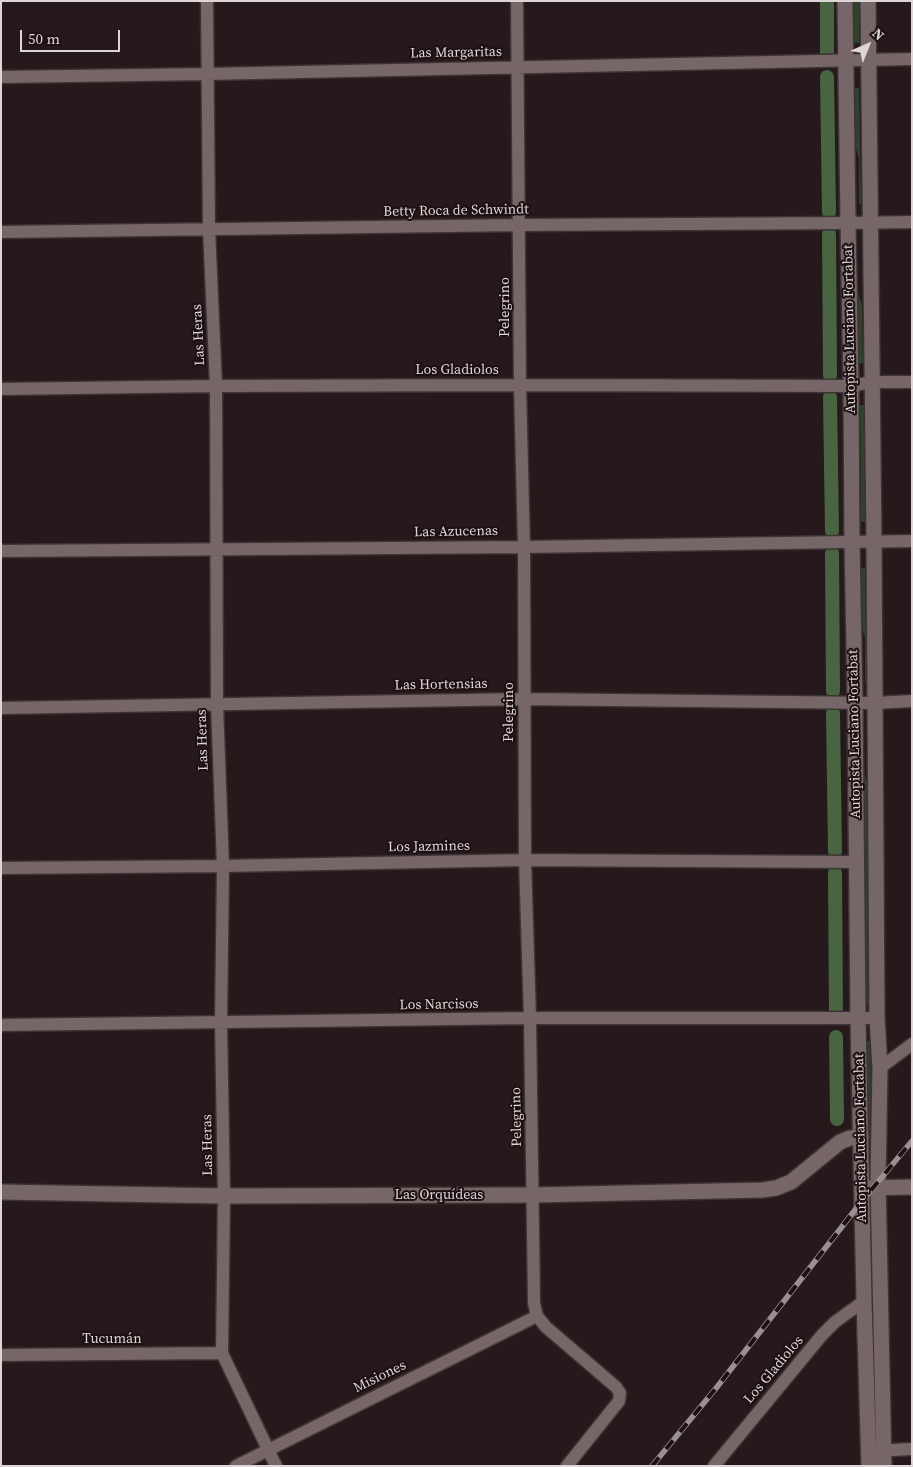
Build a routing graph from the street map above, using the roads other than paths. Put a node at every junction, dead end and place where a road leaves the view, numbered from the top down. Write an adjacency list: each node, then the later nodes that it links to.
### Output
1 (207, 1): 9 (street, Las Heras)
2 (517, 1): 8 (street, Pelegrino)
3 (845, 1): 5 (main road, Autopista Luciano Fortabat)
4 (868, 1): 6 (main road, Autopista Luciano Fortabat)
5 (845, 59): 6 (street, Las Margaritas); 8 (street, Las Margaritas); 12 (main road, Autopista Luciano Fortabat)
6 (869, 59): 7 (street, Las Margaritas); 13 (main road, Autopista Luciano Fortabat)
7 (912, 59)
8 (517, 67): 9 (street, Las Margaritas); 14 (street, Pelegrino)
9 (207, 74): 10 (street, Las Margaritas); 15 (street, Las Heras)
10 (1, 77)
11 (912, 222): 13 (street, Betty Roca de Schwindt)
12 (848, 223): 13 (street, Betty Roca de Schwindt); 14 (street, Betty Roca de Schwindt); 21 (main road, Autopista Luciano Fortabat)
13 (870, 223): 17 (main road, Autopista Luciano Fortabat)
14 (520, 225): 15 (street, Betty Roca de Schwindt); 19 (street, Pelegrino)
15 (209, 229): 16 (street, Betty Roca de Schwindt); 20 (street, Las Heras)
16 (1, 232)
17 (872, 382): 18 (street, Los Gladiolos); 21 (street, Los Gladiolos); 23 (main road, Autopista Luciano Fortabat)
18 (912, 382)
19 (520, 385): 20 (street, Los Gladiolos); 21 (street, Los Gladiolos); 26 (street, Pelegrino)
20 (216, 386): 22 (street, Los Gladiolos); 27 (street, Las Heras)
21 (852, 386): 25 (main road, Autopista Luciano Fortabat)
22 (1, 389)
23 (874, 541): 24 (street, Las Azucenas); 25 (street, Las Azucenas); 32 (main road, Autopista Luciano Fortabat)
24 (912, 541)
25 (852, 542): 26 (street, Las Azucenas); 30 (main road, Autopista Luciano Fortabat)
26 (524, 546): 27 (street, Las Azucenas); 29 (street, Pelegrino)
27 (216, 549): 28 (street, Las Azucenas); 33 (street, Las Heras)
28 (1, 551)
29 (524, 698): 30 (street, Las Hortensias); 33 (street, Las Hortensias); 35 (street, Pelegrino)
30 (855, 702): 32 (street, Las Hortensias); 36 (main road, Autopista Luciano Fortabat)
31 (912, 702): 32 (street, Las Hortensias)
32 (875, 703): 40 (main road, Autopista Luciano Fortabat)
33 (217, 704): 34 (street, Las Hortensias); 37 (street, Las Heras)
34 (1, 708)
35 (525, 860): 36 (street, Los Jazmines); 37 (street, Los Jazmines); 39 (street, Pelegrino)
36 (856, 862): 41 (main road, Autopista Luciano Fortabat)
37 (223, 866): 38 (street, Los Jazmines); 42 (street, Las Heras)
38 (1, 868)
39 (530, 1018): 41 (street, Los Narcisos); 42 (street, Los Narcisos); 51 (street, Pelegrino)
40 (877, 1018): 41 (street, Los Narcisos); 45 (main road, Autopista Luciano Fortabat)
41 (858, 1019): 46 (main road, Autopista Luciano Fortabat)
42 (221, 1023): 43 (street, Los Narcisos); 52 (street, Las Heras)
43 (1, 1025)
44 (912, 1044): 45 (street)
45 (880, 1068): 49 (main road, Autopista Luciano Fortabat)
46 (861, 1137): 48 (main road, Autopista Luciano Fortabat); 51 (main road, Las Orquídeas)
47 (912, 1187): 49 (main road)
48 (862, 1188): 49 (main road); 53 (main road, Autopista Luciano Fortabat)
49 (878, 1188): 59 (main road, Autopista Luciano Fortabat)
50 (1, 1192): 52 (main road, Las Orquídeas)
51 (534, 1195): 52 (main road, Las Orquídeas); 54 (street, Pelegrino)
52 (224, 1196): 55 (street, Las Heras)
53 (864, 1301): 59 (main road, Autopista Luciano Fortabat); 63 (street, Los Gladiolos)
54 (538, 1316): 58 (street, Misiones); 62 (street)
55 (222, 1353): 56 (street, Tucumán); 58 (street, Las Heras)
56 (1, 1355)
57 (912, 1449): 59 (street)
58 (268, 1450): 60 (street, Misiones); 61 (street, Las Heras)
59 (874, 1455): 64 (main road, Autopista Luciano Fortabat)
60 (236, 1466)
61 (276, 1466)
62 (567, 1466)
63 (714, 1466)
64 (884, 1466)

